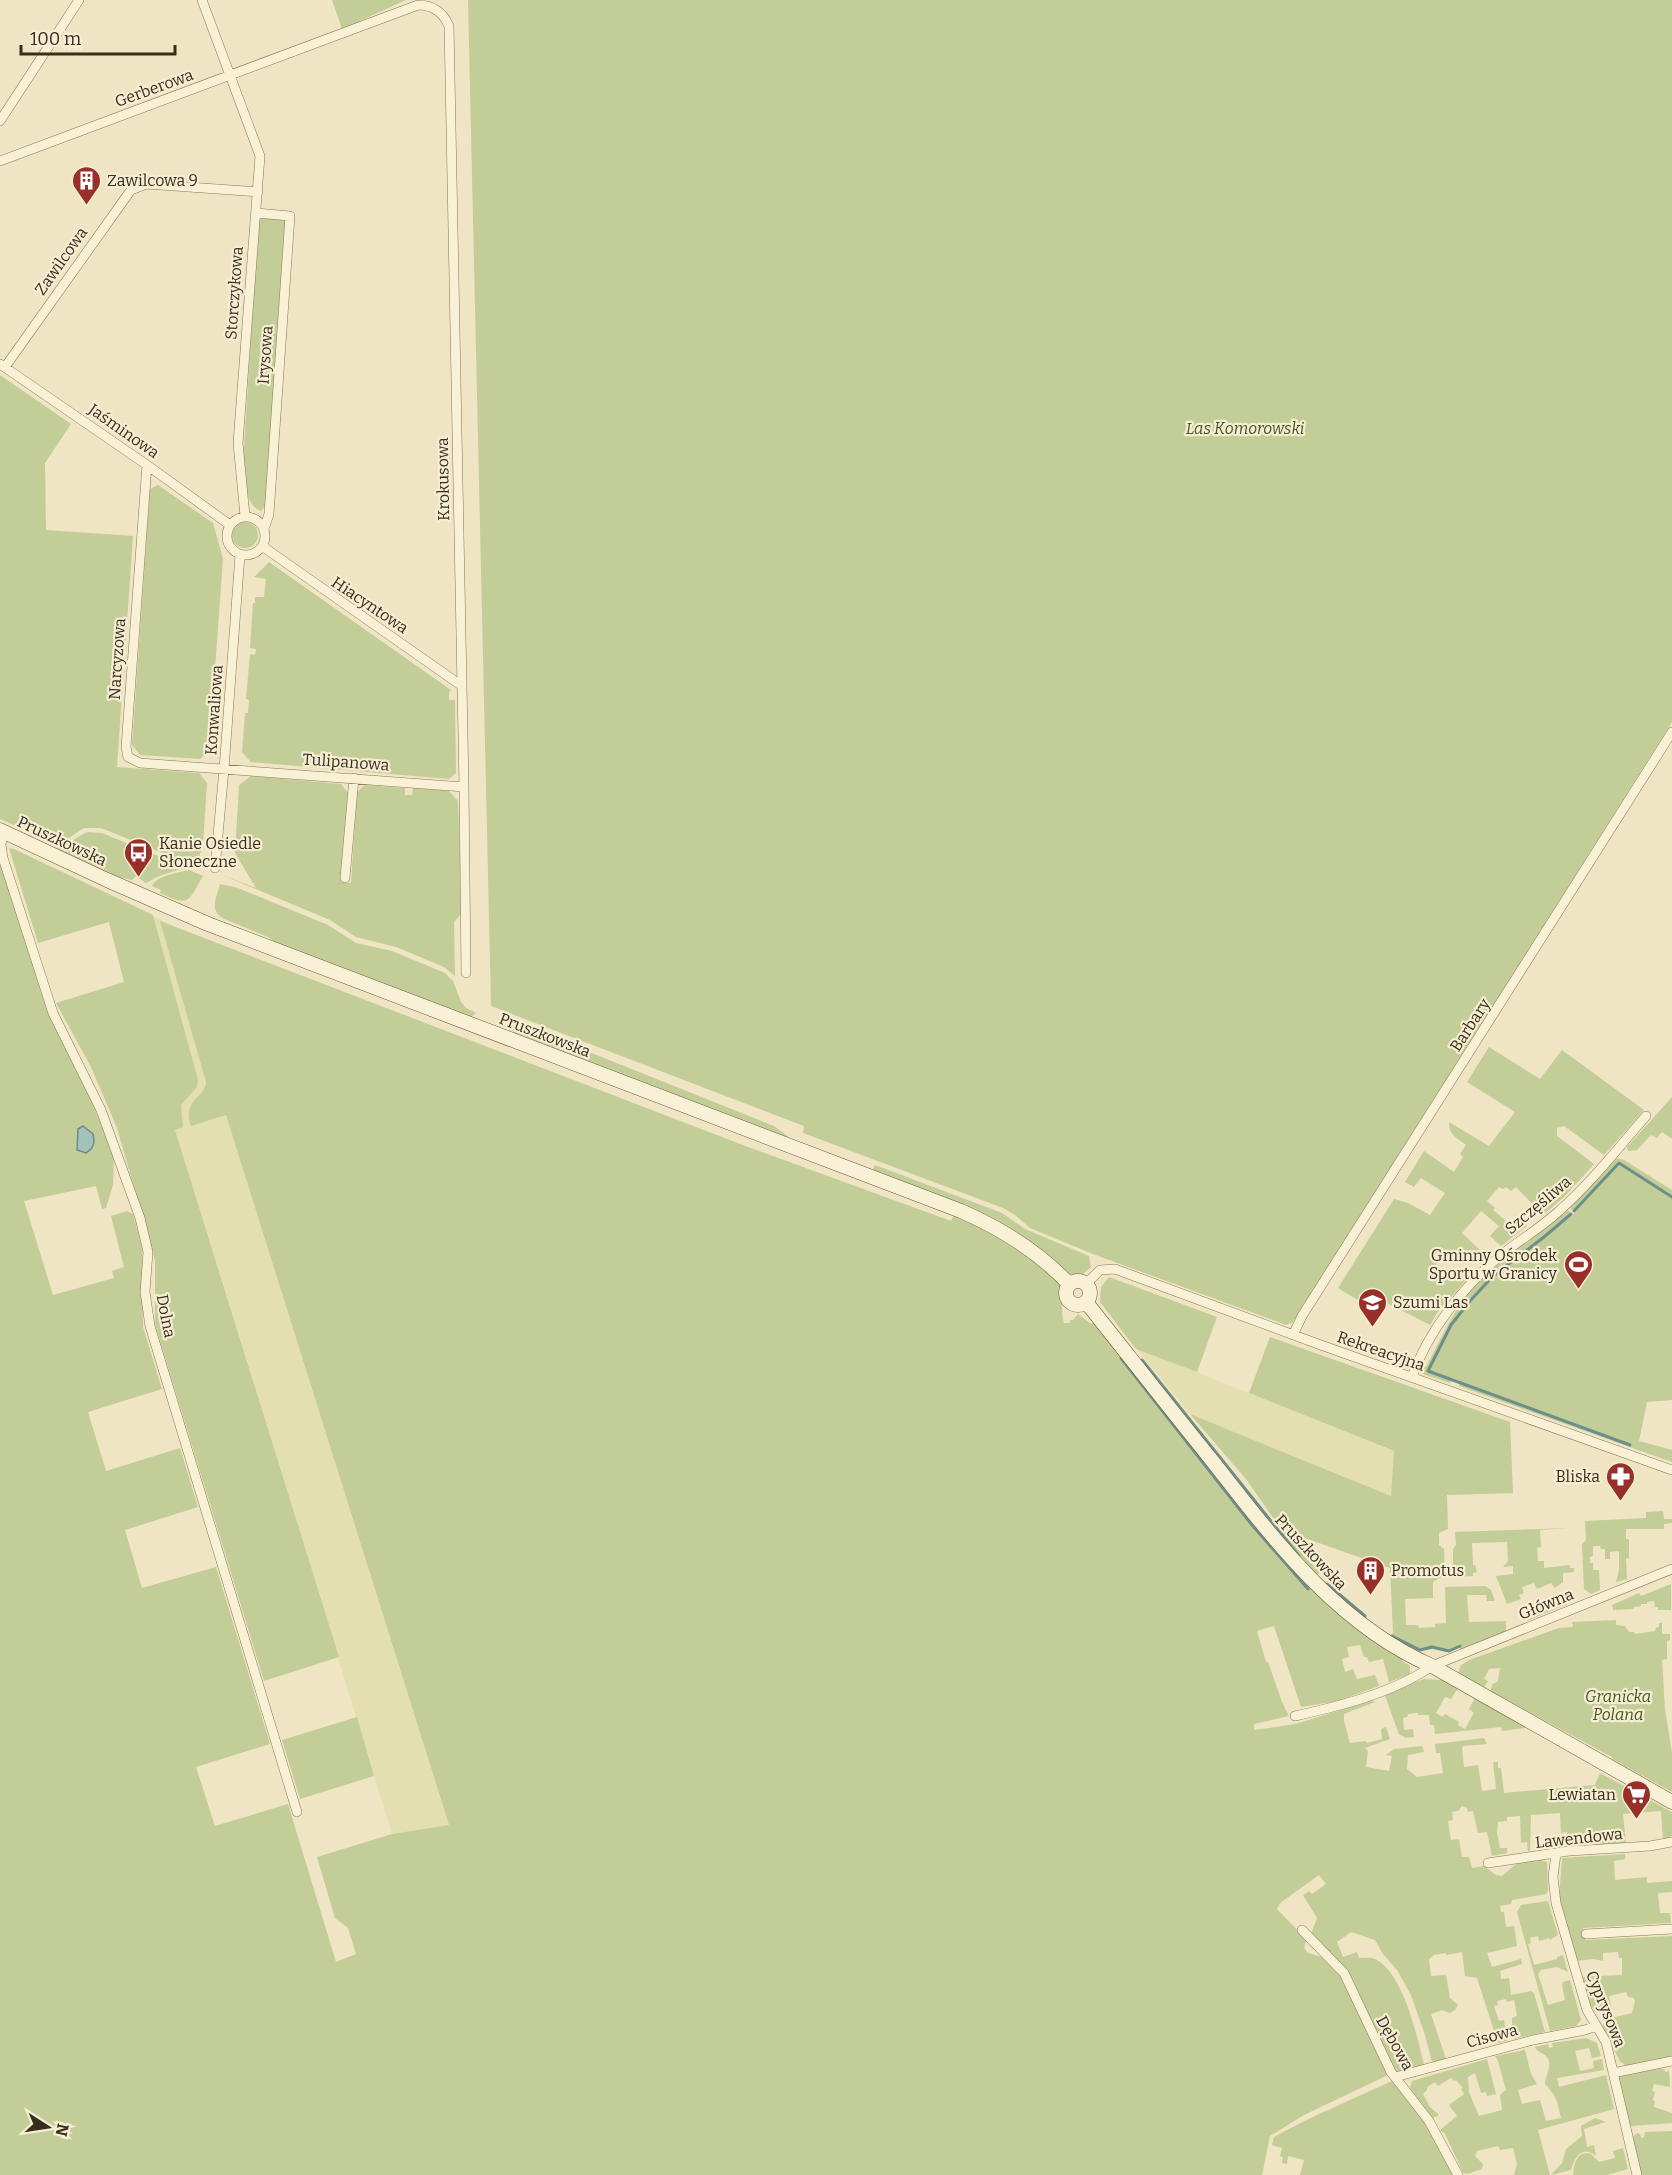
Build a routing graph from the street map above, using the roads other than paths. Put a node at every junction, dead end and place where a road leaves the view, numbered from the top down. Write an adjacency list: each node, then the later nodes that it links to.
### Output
1 (79, 0): 5 (street)
2 (202, 0): 4 (street, Storczykowa)
3 (418, 5): 4 (street, Gerberowa); 16 (street, Krokusowa)
4 (230, 76): 6 (street, Gerberowa); 7 (street, Storczykowa)
5 (0, 121)
6 (0, 161)
7 (258, 192): 8 (street, Storczykowa); 9 (street, Zawilcowa)
8 (256, 213): 11 (street, Storczykowa); 13 (street, Irysowa)
9 (3, 365): 10 (street, Jaśminowa)
10 (147, 465): 12 (street, Jaśminowa); 18 (street, Narcyzowa)
11 (245, 516): 12 (street); 13 (street)
12 (230, 525): 15 (street)
13 (264, 529): 14 (street)
14 (262, 546): 15 (street); 16 (street, Hiacyntowa)
15 (240, 555): 18 (street, Konwaliowa)
16 (462, 686): 20 (street, Krokusowa)
17 (1672, 732): 29 (street, Barbary)
18 (225, 769): 19 (street, Tulipanowa); 22 (street, Konwaliowa)
19 (354, 778): 20 (street, Tulipanowa); 23 (street)
20 (464, 787): 24 (street, Krokusowa)
21 (2, 831): 26 (street, Pruszkowska); 36 (street, Dolna)
22 (215, 868)
23 (345, 878)
24 (466, 973)
25 (1646, 1116): 30 (street, Szczęśliwa)
26 (1069, 1284): 27 (street); 28 (street)
27 (1086, 1284): 28 (street); 29 (street, Rekreacyjna)
28 (1086, 1302): 33 (street, Pruszkowska)
29 (1293, 1335): 30 (street, Rekreacyjna)
30 (1412, 1377): 31 (street, Rekreacyjna)
31 (1672, 1470)
32 (1672, 1569): 33 (street, Główna)
33 (1432, 1666): 34 (street, Główna); 35 (street, Pruszkowska)
34 (1295, 1716)
35 (1672, 1802)
36 (297, 1812)
37 (1672, 1842): 38 (street, Lawendowa)
38 (1556, 1854): 39 (street, Lawendowa); 43 (street, Cyprysowa)
39 (1488, 1863)
40 (1672, 1929): 42 (street)
41 (1302, 1930): 46 (street, Dębowa)
42 (1586, 1934)
43 (1596, 2026): 45 (street, Cyprysowa); 46 (street, Cisowa)
44 (1672, 2061): 45 (street)
45 (1613, 2073): 48 (street, Cyprysowa)
46 (1395, 2077): 47 (street, Dębowa)
47 (1458, 2175)
48 (1636, 2175)

